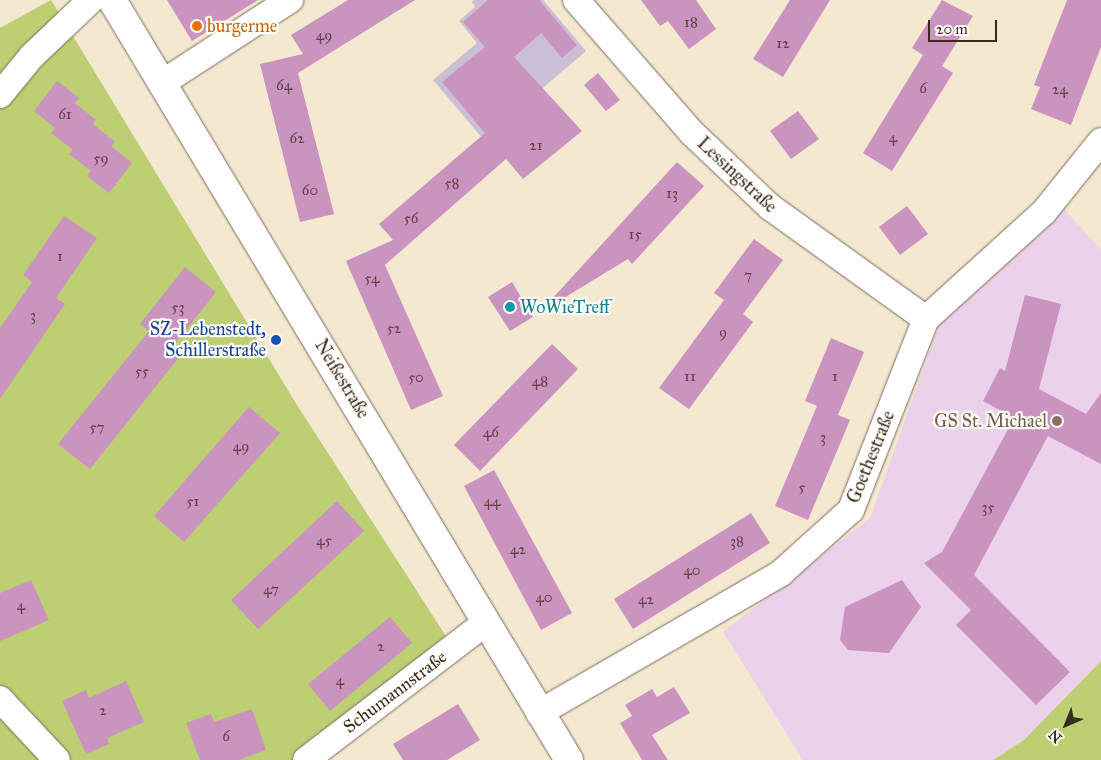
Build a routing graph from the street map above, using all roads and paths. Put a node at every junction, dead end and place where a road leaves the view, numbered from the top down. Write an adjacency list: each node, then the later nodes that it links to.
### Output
1 (91, 0): 6 (street)
2 (112, 0): 5 (street, Neißestraße)
3 (290, 0): 5 (street)
4 (576, 0): 8 (street, Lessingstraße)
5 (162, 83): 9 (street, Neißestraße)
6 (0, 95)
7 (1101, 141): 8 (street, Goethestraße)
8 (926, 319): 11 (street, Goethestraße)
9 (485, 623): 11 (street, Neißestraße); 13 (street, Schumannstraße)
10 (0, 700): 12 (street)
11 (539, 713): 14 (street, Neißestraße)
12 (57, 760)
13 (306, 760)
14 (569, 760)

